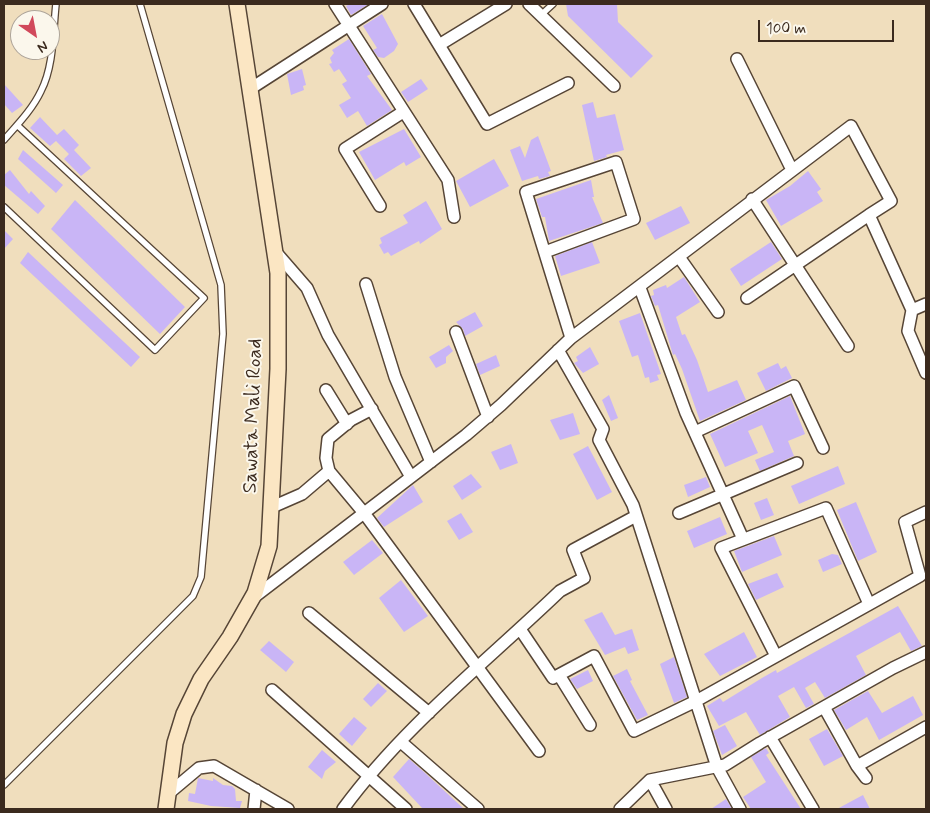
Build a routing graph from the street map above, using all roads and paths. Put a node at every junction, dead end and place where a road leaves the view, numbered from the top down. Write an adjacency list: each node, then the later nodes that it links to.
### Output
1 (56, 4): 18 (lane)
2 (140, 4): 81 (lane)
3 (237, 4): 16 (street, Sawata Mali Road)
4 (335, 4): 11 (street)
5 (382, 4): 11 (street)
6 (414, 4): 12 (street)
7 (506, 4): 12 (street)
8 (530, 4): 10 (street)
9 (553, 4): 10 (lane)
10 (541, 15): 15 (street)
11 (349, 26): 16 (street); 17 (street)
12 (439, 45): 14 (street)
13 (737, 59): 20 (street)
14 (568, 83)
15 (614, 86)
16 (250, 90): 26 (street, Sawata Mali Road)
17 (403, 112): 22 (street); 25 (street)
18 (17, 125): 19 (lane); 23 (lane)
19 (4, 140)
20 (792, 170): 21 (street); 24 (street)
21 (752, 199): 28 (street); 29 (street)
22 (380, 206)
23 (4, 207)
24 (869, 215): 29 (street); 34 (street)
25 (454, 217)
26 (274, 250): 42 (street); 52 (street, Sawata Mali Road)
27 (544, 252): 27 (street); 37 (street)
28 (679, 257): 31 (street); 35 (street)
29 (794, 265): 32 (street); 38 (street)
30 (366, 284): 47 (street)
31 (640, 288): 37 (street); 45 (street)
32 (747, 298)
33 (926, 304): 34 (street)
34 (912, 310): 40 (street)
35 (718, 312)
36 (456, 332): 43 (street)
37 (571, 338): 39 (street)
38 (848, 346)
39 (558, 350): 43 (street); 56 (street)
40 (926, 373)
41 (326, 390): 44 (street)
42 (372, 409): 44 (street); 50 (street)
43 (488, 416): 47 (street)
44 (347, 424): 49 (street)
45 (695, 432): 46 (street); 51 (street)
46 (823, 448)
47 (431, 462): 50 (street)
48 (797, 463): 51 (street)
49 (328, 471): 52 (street); 54 (street)
50 (411, 477): 54 (street)
51 (722, 493): 55 (street); 57 (street)
52 (270, 508): 59 (street, Sawata Mali Road)
53 (926, 512): 58 (street)
54 (364, 513): 59 (street); 65 (street)
55 (679, 513)
56 (636, 516): 62 (street); 68 (street)
57 (743, 539): 60 (street); 64 (street)
58 (923, 575): 60 (street)
59 (252, 599): 83 (street, Sawata Mali Road)
60 (870, 604): 64 (street)
61 (309, 613): 70 (street)
62 (520, 629): 65 (street); 66 (street)
63 (926, 652): 69 (street)
64 (776, 656): 68 (street)
65 (478, 668): 70 (street); 75 (street)
66 (559, 674): 68 (street); 71 (street)
67 (272, 690): 78 (street)
68 (696, 700): 77 (street)
69 (824, 707): 73 (street); 76 (street)
70 (429, 713): 74 (street)
71 (590, 725)
72 (926, 727): 76 (street)
73 (770, 737): 77 (street); 92 (street)
74 (401, 742): 78 (street); 88 (street)
75 (539, 751)
76 (857, 766): 79 (street)
77 (716, 768): 80 (street); 91 (street)
78 (368, 775): 86 (street); 87 (street)
79 (866, 778)
80 (650, 780): 89 (street); 90 (street)
81 (4, 785)
82 (256, 790): 83 (street); 84 (street); 85 (street)
83 (167, 802)
84 (254, 809)
85 (288, 809)
86 (343, 809)
87 (406, 809)
88 (478, 809)
89 (620, 809)
90 (666, 809)
91 (740, 809)
92 (813, 809)

